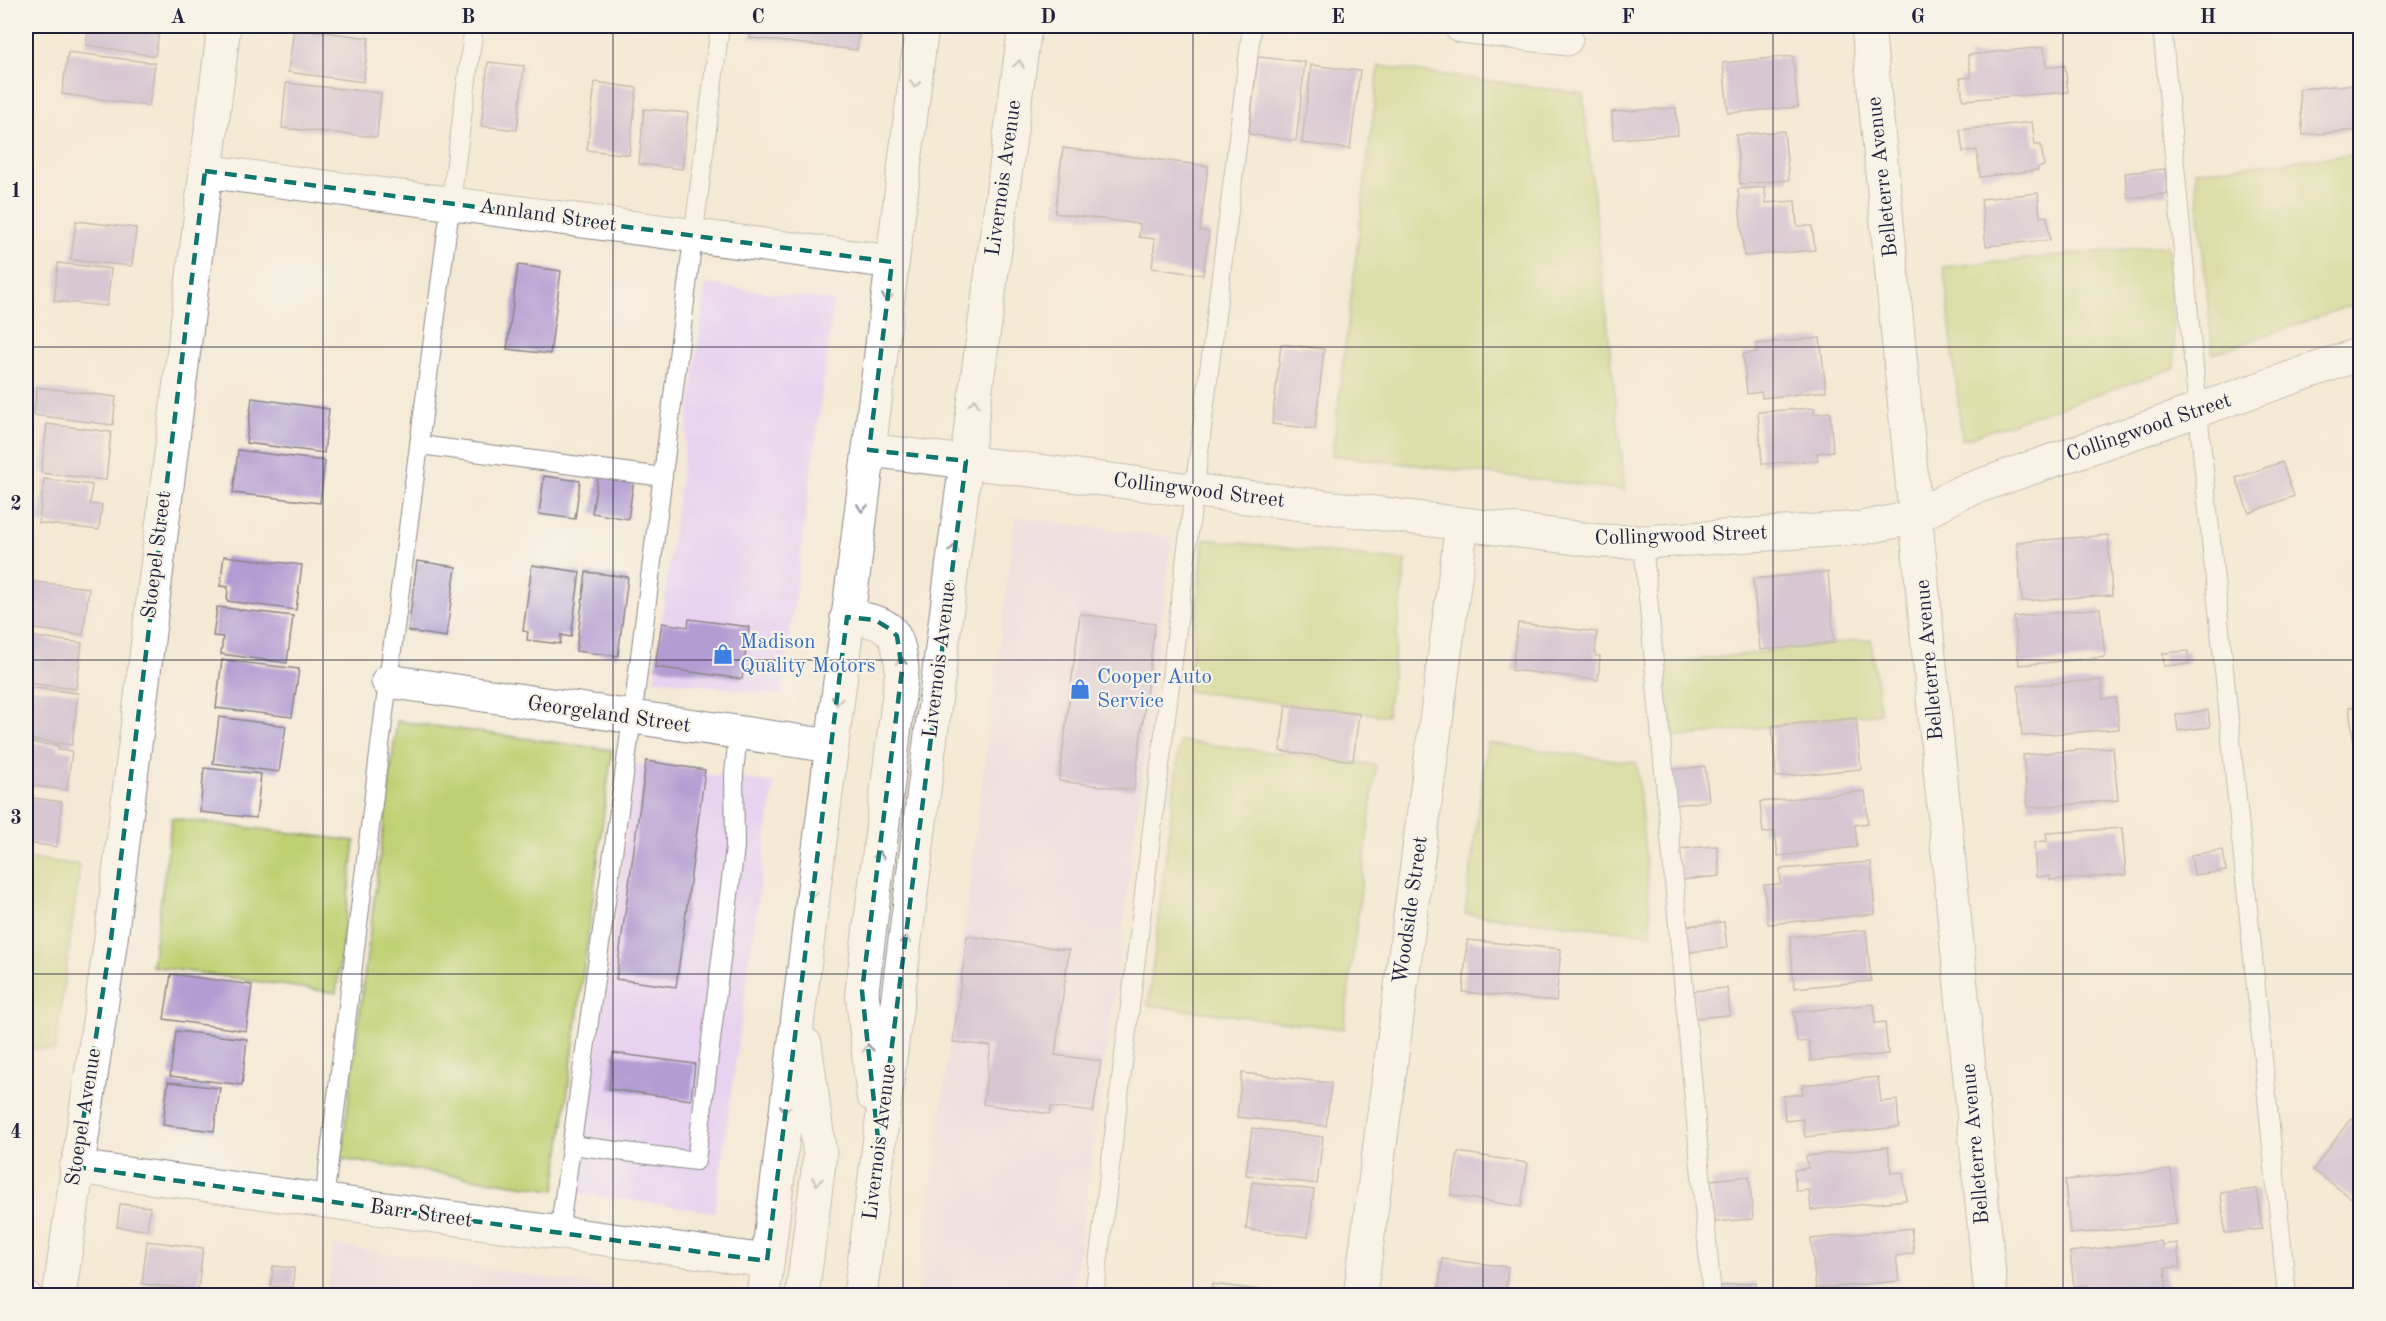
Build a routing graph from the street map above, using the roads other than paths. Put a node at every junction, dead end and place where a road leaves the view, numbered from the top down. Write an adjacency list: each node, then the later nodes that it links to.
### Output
1 (224, 26): 11 (street)
2 (474, 26): 12 (lane)
3 (720, 26): 13 (lane)
4 (922, 26): 14 (street, one-way to 14)
5 (1025, 26): 19 (street, Livernois Avenue, one-way to 5)
6 (1252, 26): 21 (lane)
7 (1461, 26): 10 (street)
8 (1868, 26): 22 (street, Belleterre Avenue)
9 (2162, 26): 16 (lane)
10 (1566, 39)
11 (205, 171): 12 (street, Annland Street); 30 (street, Stoepel Street)
12 (451, 203): 13 (street, Annland Street); 17 (lane)
13 (694, 236): 14 (street, Annland Street); 20 (lane)
14 (892, 262): 18 (street, one-way to 18)
15 (2361, 354): 16 (street, Collingwood Street)
16 (2198, 411): 22 (street, Collingwood Street); 48 (lane)
17 (420, 445): 20 (lane); 26 (lane)
18 (869, 450): 19 (street, Collingwood Street); 25 (street, one-way to 25)
19 (966, 461): 21 (street, Collingwood Street); 33 (street, Livernois Avenue, one-way to 19)
20 (663, 477): 27 (lane)
21 (1193, 490): 23 (street, Collingwood Street); 44 (lane)
22 (1916, 517): 24 (street, Collingwood Street); 47 (street, Belleterre Avenue)
23 (1462, 524): 24 (street, Collingwood Street); 45 (street, Woodside Street)
24 (1643, 542): 46 (lane)
25 (848, 617): 29 (street, one-way to 29); 33 (street, one-way to 25)
26 (388, 681): 27 (street, Georgeland Street); 35 (lane)
27 (632, 719): 28 (street, Georgeland Street); 32 (lane)
28 (738, 734): 29 (street, Georgeland Street); 32 (lane)
29 (831, 746): 31 (street, one-way to 31)
30 (111, 939): 34 (street, Stoepel Avenue)
31 (799, 998): 37 (street, one-way to 37); 42 (street, one-way to 42)
32 (571, 1145): 36 (lane)
33 (879, 1148): 43 (street, Livernois Avenue)
34 (76, 1167): 35 (street, Barr Street); 40 (street, Stoepel Avenue)
35 (324, 1201): 36 (street, Barr Street)
36 (559, 1233): 37 (street, Barr Street)
37 (767, 1261): 41 (street)
38 (26, 1288): 39 (lane)
39 (35, 1296)
40 (59, 1296)
41 (763, 1296)
42 (802, 1296)
43 (860, 1296)
44 (1094, 1296)
45 (1360, 1296)
46 (1712, 1296)
47 (1991, 1296)
48 (2288, 1296)

